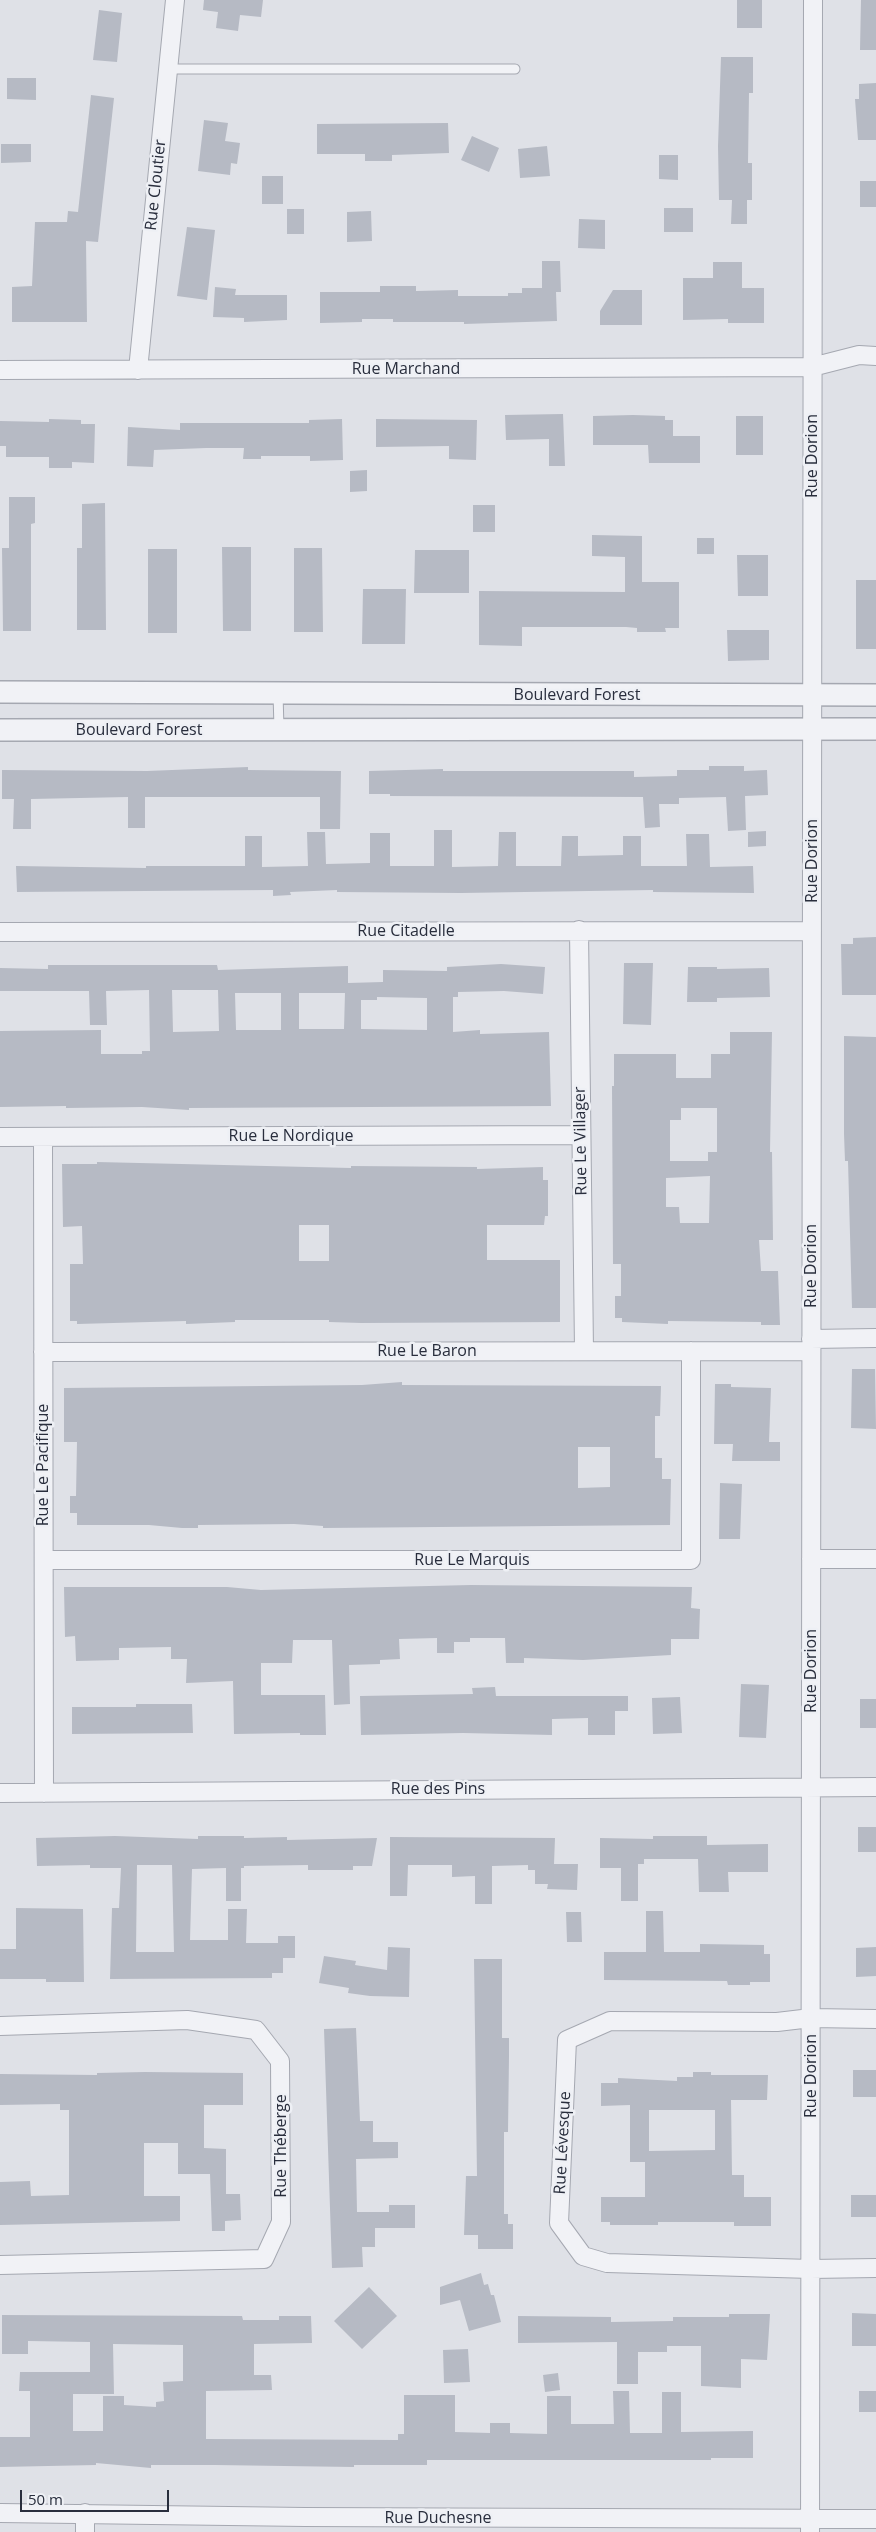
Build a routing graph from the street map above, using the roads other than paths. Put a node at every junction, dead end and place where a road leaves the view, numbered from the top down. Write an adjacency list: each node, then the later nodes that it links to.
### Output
1 (175, 0): 3 (street, Rue Cloutier)
2 (813, 0): 6 (street, Rue Dorion)
3 (168, 69): 4 (lane); 8 (street, Rue Cloutier)
4 (514, 69)
5 (876, 356): 6 (street, Rue Marchand)
6 (812, 367): 8 (street, Rue Marchand); 11 (street, Rue Dorion)
7 (0, 370): 8 (street, Rue Marchand)
8 (138, 370)
9 (0, 692): 10 (street, Boulevard Forest)
10 (278, 693): 11 (street, Boulevard Forest); 14 (lane)
11 (812, 695): 12 (street, Boulevard Forest); 13 (street, Rue Dorion)
12 (876, 695)
13 (812, 728): 14 (street, Boulevard Forest); 15 (street, Boulevard Forest); 18 (street, Rue Dorion)
14 (279, 729): 16 (street, Boulevard Forest)
15 (876, 729)
16 (0, 730)
17 (579, 930): 18 (street, Rue Citadelle); 19 (street, Rue Citadelle); 20 (street, Rue Le Villager)
18 (812, 931): 24 (street, Rue Dorion)
19 (0, 932)
20 (581, 1135): 22 (street, Rue Le Nordique); 25 (street, Rue Le Villager)
21 (0, 1137): 22 (street, Rue Le Nordique)
22 (43, 1137): 27 (street, Rue Le Pacifique)
23 (876, 1338): 24 (street, Rue Le Baron)
24 (811, 1345): 26 (street, Rue Le Baron); 28 (street, Rue Dorion)
25 (584, 1351): 26 (street, Rue Le Baron); 27 (street, Rue Le Baron)
26 (691, 1351): 30 (street, Rue Le Marquis)
27 (43, 1352): 30 (street, Rue Le Pacifique)
28 (811, 1559): 29 (street); 31 (street, Rue Dorion)
29 (876, 1559)
30 (44, 1560): 34 (street, Rue Le Pacifique)
31 (811, 1786): 32 (street, Rue des Pins); 34 (street, Rue des Pins); 35 (street, Rue Dorion)
32 (876, 1786)
33 (0, 1792): 34 (street, Rue des Pins)
34 (44, 1793)
35 (811, 2018): 36 (street); 40 (street, Rue Dorion); 40 (street, Rue Lévesque)
36 (876, 2019)
37 (0, 2026): 38 (street, Rue Théberge)
38 (0, 2265)
39 (876, 2268): 40 (street)
40 (811, 2269): 45 (street, Rue Dorion)
41 (0, 2513): 42 (street, Rue Duchesne)
42 (84, 2513): 44 (street, Rue Duchesne); 46 (street)
43 (876, 2519): 45 (street, Rue Duchesne)
44 (306, 2525): 45 (street, Rue Duchesne)
45 (810, 2526)
46 (85, 2532)

